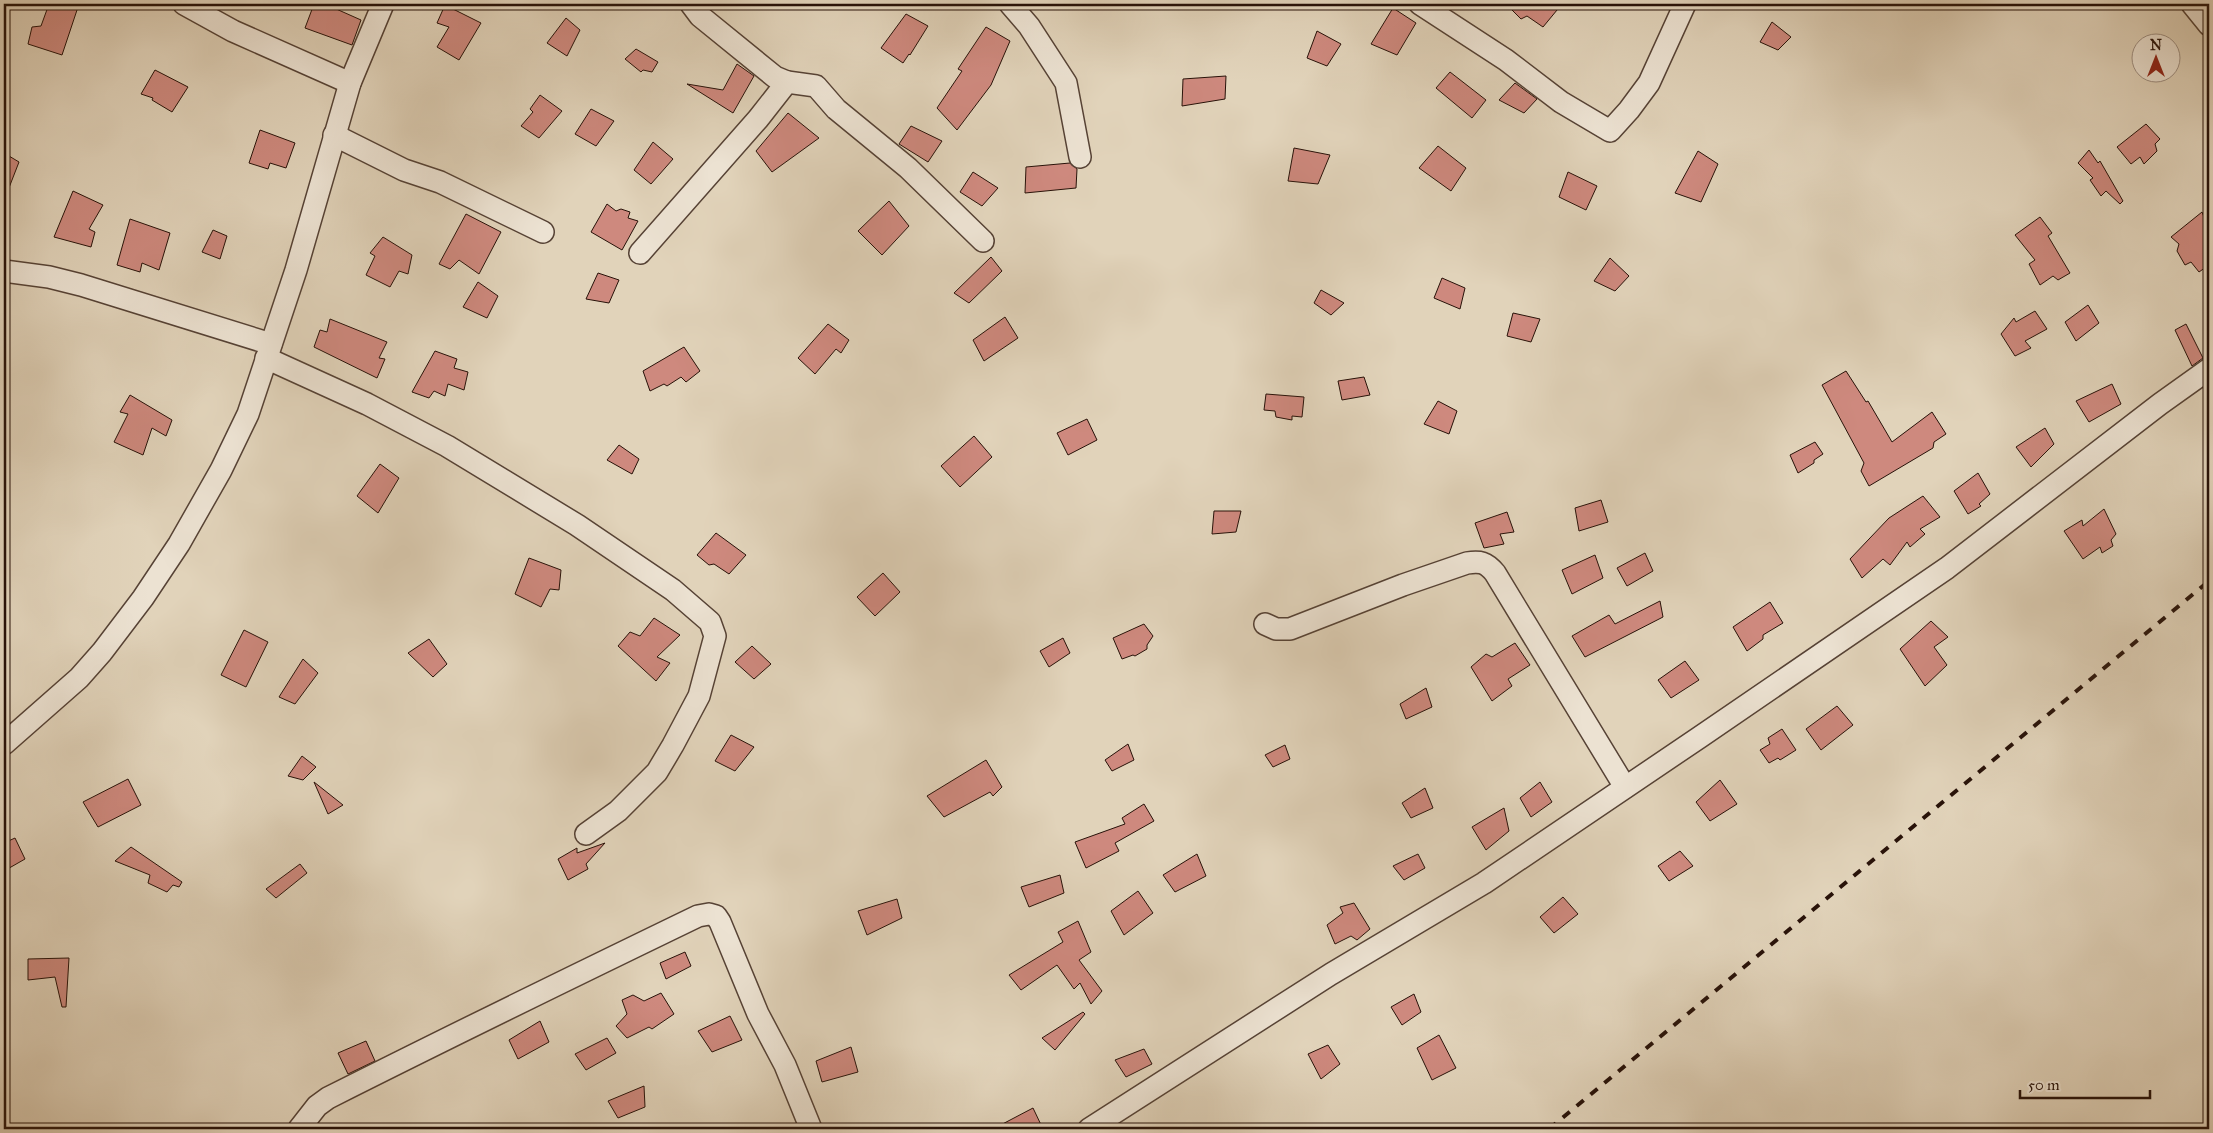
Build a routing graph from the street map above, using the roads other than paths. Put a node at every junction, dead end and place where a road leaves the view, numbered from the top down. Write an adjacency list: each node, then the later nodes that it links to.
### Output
1 (184, 4): 10 (street)
2 (383, 4): 10 (street)
3 (691, 4): 9 (street)
4 (1010, 4): 12 (street)
5 (1420, 4): 6 (street)
6 (1685, 4)
7 (2192, 4): 8 (street)
8 (2209, 25)
9 (787, 82): 14 (street); 15 (street)
10 (350, 83): 11 (street)
11 (334, 135): 13 (street); 17 (street)
12 (1080, 158)
13 (543, 232)
14 (983, 241)
15 (640, 252)
16 (4, 272): 17 (street)
17 (269, 351): 20 (street); 22 (street)
18 (2209, 369): 21 (street)
19 (1265, 624): 21 (street)
20 (4, 744)
21 (1625, 787): 25 (street)
22 (586, 834)
23 (299, 1129): 24 (street)
24 (811, 1129)
25 (1089, 1129)

